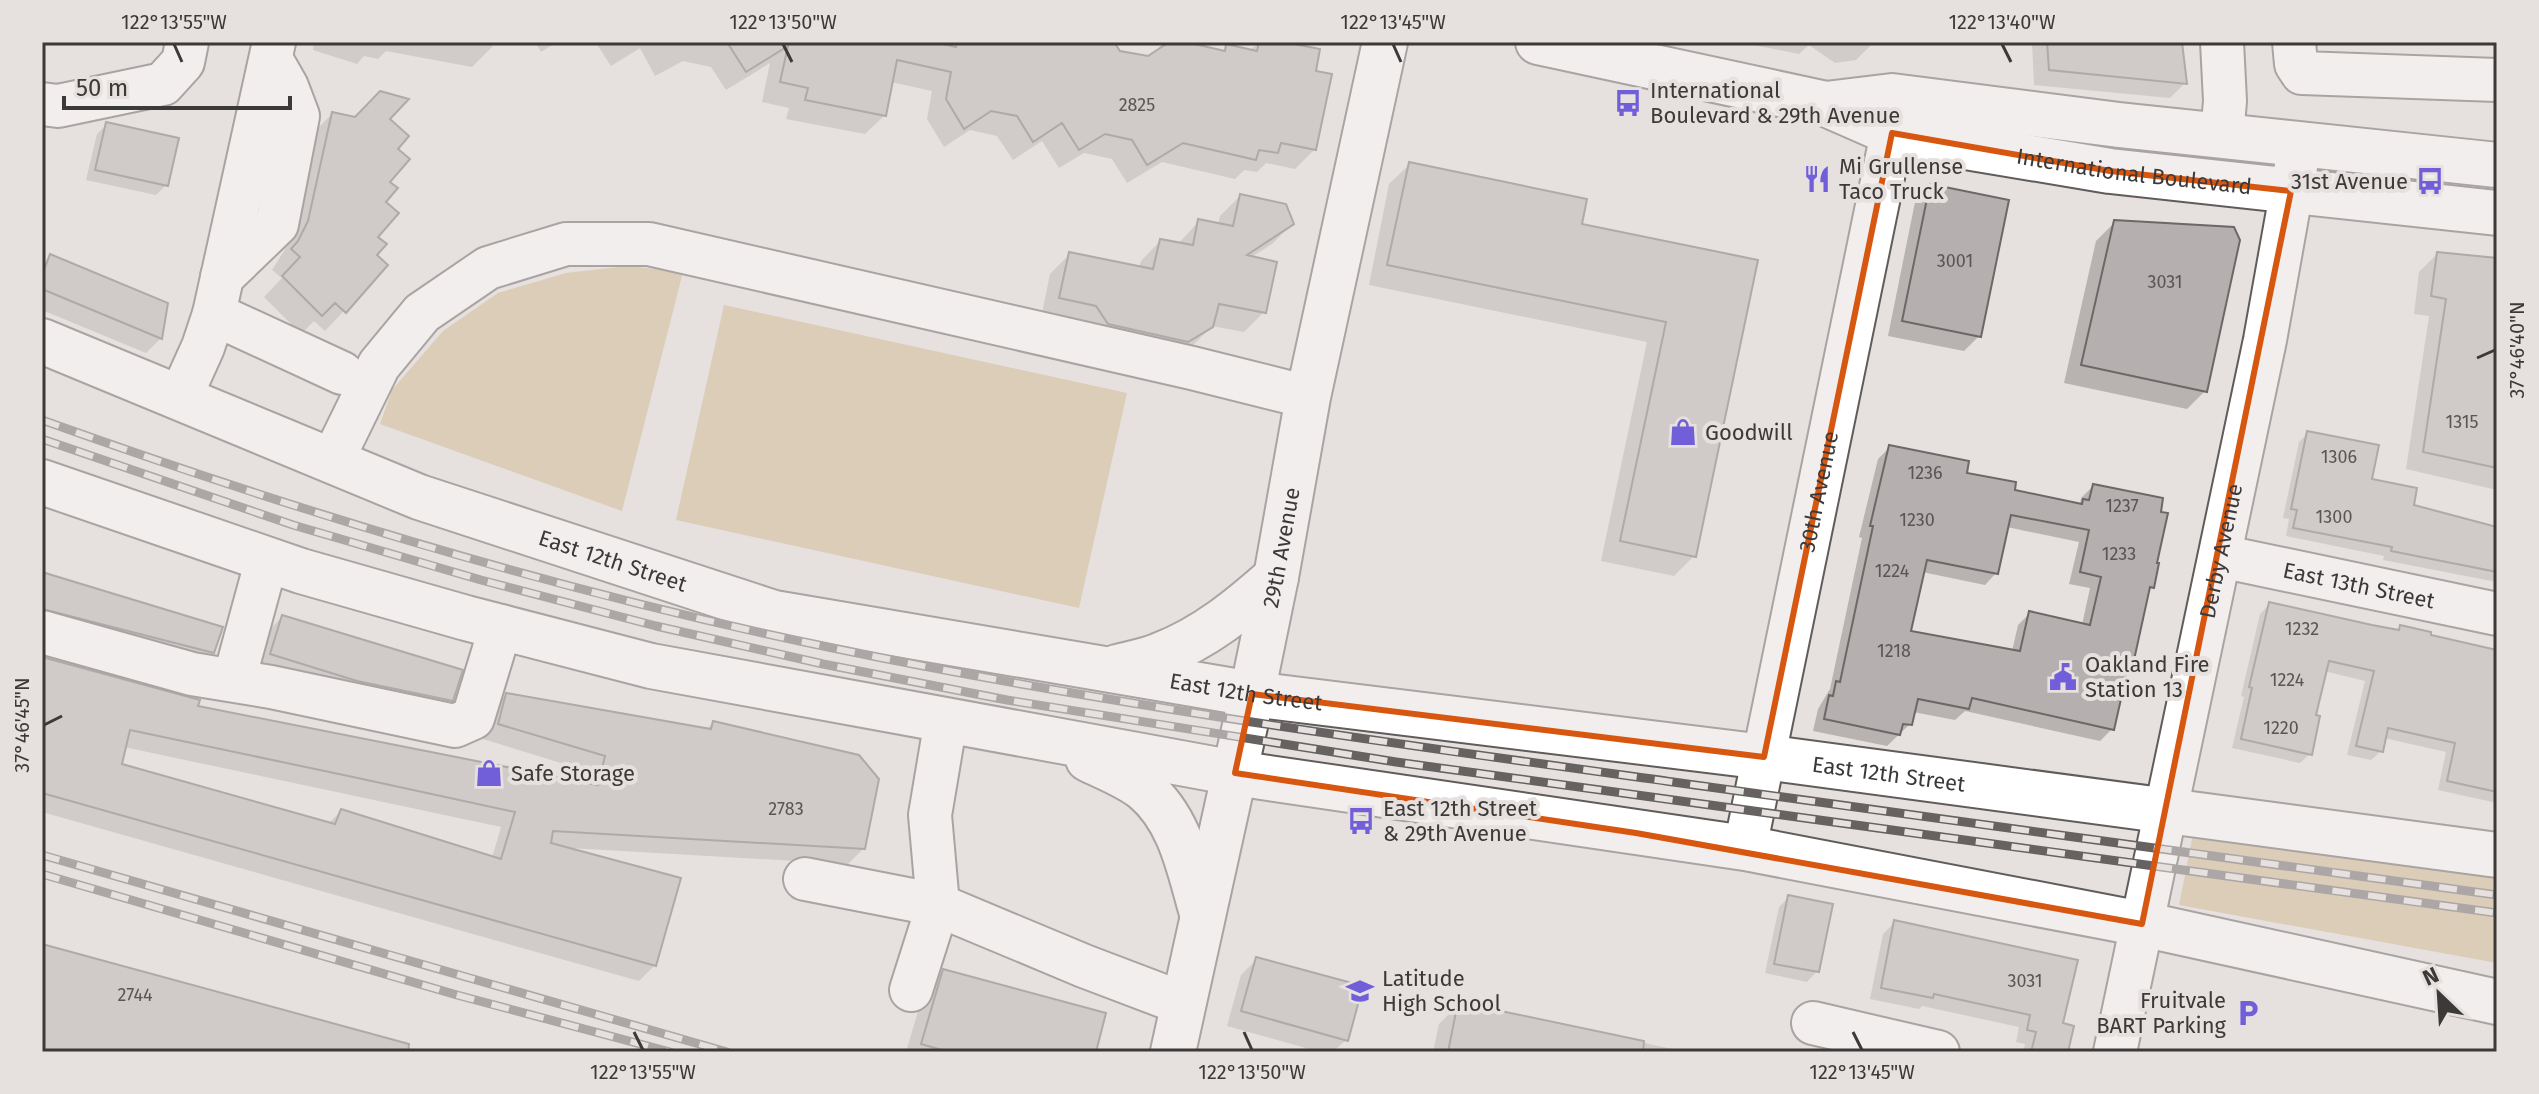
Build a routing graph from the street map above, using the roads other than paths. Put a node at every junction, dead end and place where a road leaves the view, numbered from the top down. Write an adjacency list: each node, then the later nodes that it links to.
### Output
1 (1385, 42): 19 (main road, 29th Avenue)
2 (1538, 42): 9 (main road, International Boulevard)
3 (2222, 42): 11 (street)
4 (2294, 42): 7 (street)
5 (180, 44): 8 (street)
6 (272, 50): 16 (street)
7 (2497, 80)
8 (42, 104)
9 (1826, 104): 10 (main road, International Boulevard); 11 (main road, International Boulevard)
10 (1892, 133): 14 (main road, International Boulevard); 34 (street, 30th Avenue)
11 (2222, 136): 12 (main road, International Boulevard)
12 (2300, 144): 13 (main road, International Boulevard); 14 (street, Derby Avenue)
13 (2497, 165)
14 (2291, 191): 15 (main road, International Boulevard); 23 (street, Derby Avenue)
15 (2497, 213)
16 (218, 295): 18 (street); 20 (street)
17 (42, 341): 20 (main road, East 12th Street)
18 (342, 373)
19 (1308, 397): 21 (street); 25 (main road, 29th Avenue)
20 (180, 398): 21 (main road, East 12th Street)
21 (332, 461): 29 (main road, East 12th Street)
22 (42, 482): 24 (main road)
23 (2220, 556): 26 (street, East 13th Street); 36 (street, Derby Avenue)
24 (267, 559): 27 (main road); 30 (street)
25 (1276, 577): 29 (main road); 31 (main road, 29th Avenue)
26 (2497, 614)
27 (501, 626): 30 (street); 32 (main road)
28 (42, 632): 30 (street)
29 (1109, 669): 31 (main road, East 12th Street)
30 (234, 680)
31 (1252, 694): 34 (main road, East 12th Street); 35 (main road, 29th Avenue)
32 (946, 720): 33 (main road); 40 (street)
33 (1050, 739): 35 (main road); 41 (main road)
34 (1764, 757): 36 (main road, East 12th Street); 37 (street, 30th Avenue)
35 (1235, 773): 37 (main road); 41 (main road, 29th Avenue)
36 (2165, 812): 38 (main road, East 12th Street); 42 (street, Derby Avenue)
37 (1745, 848): 42 (main road)
38 (2497, 855)
39 (805, 879): 40 (street)
40 (938, 905): 43 (street); 45 (street)
41 (1203, 917): 45 (main road, 29th Avenue)
42 (2142, 924): 44 (main road); 49 (street, Derby Avenue)
43 (911, 990)
44 (2497, 1002)
45 (1184, 1004): 47 (main road, 29th Avenue)
46 (1813, 1023): 48 (street)
47 (1173, 1052)
48 (1938, 1052)
49 (2115, 1052)

